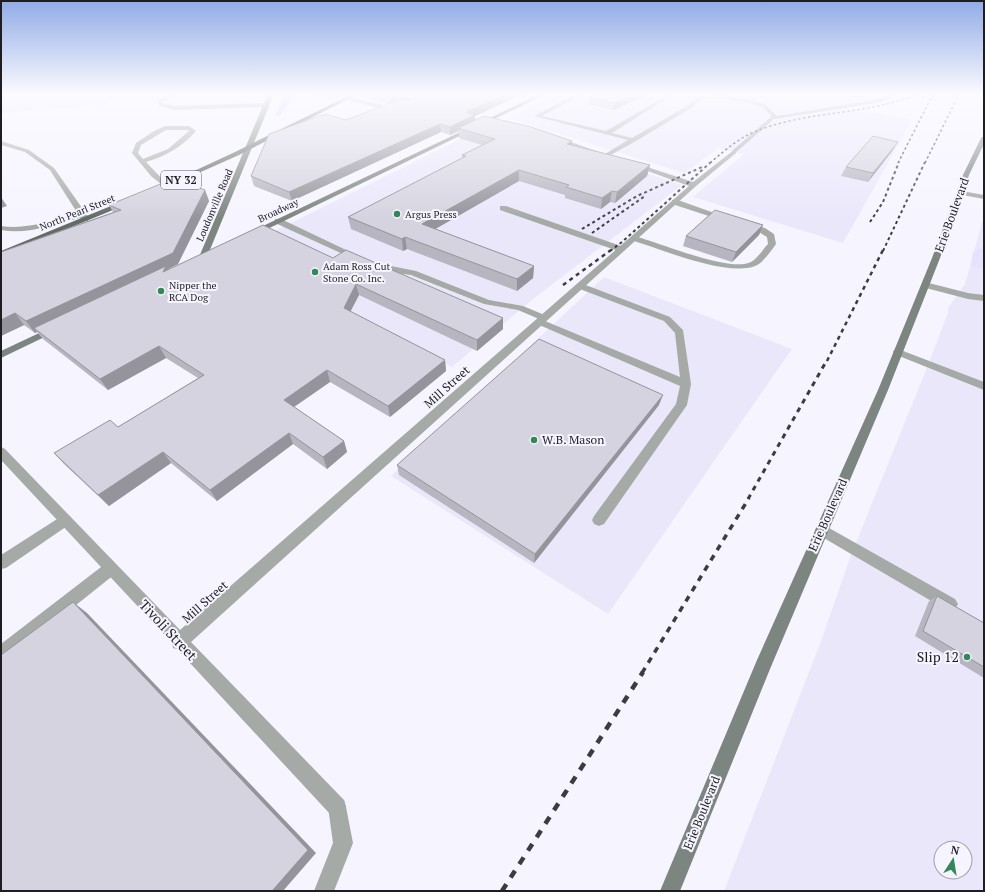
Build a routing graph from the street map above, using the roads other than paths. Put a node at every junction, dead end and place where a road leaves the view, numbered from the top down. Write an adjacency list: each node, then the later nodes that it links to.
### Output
1 (151, 136): 14 (street)
2 (189, 136): 14 (street)
3 (254, 136): 13 (street, Loudonville Road)
4 (275, 136): 13 (main road, NY 32)
5 (461, 136): 24 (street, Broadway)
6 (615, 136): 11 (street)
7 (641, 136): 11 (street)
8 (752, 136): 16 (street, Mill Street)
9 (550, 137): 11 (street)
10 (984, 138): 18 (street, Erie Boulevard)
11 (634, 140)
12 (1, 143): 23 (street)
13 (249, 149): 17 (main road, NY 32); 29 (street, Loudonville Road)
14 (142, 161): 17 (street)
15 (625, 161): 16 (street)
16 (694, 185): 21 (street, Mill Street)
17 (163, 187)
18 (960, 192): 19 (street); 31 (street, Erie Boulevard)
19 (984, 197)
20 (131, 200): 23 (main road, North Pearl Street)
21 (675, 202): 27 (street, Mill Street); 27 (street)
22 (503, 208): 28 (street)
23 (84, 217): 25 (street); 30 (main road, North Pearl Street)
24 (278, 221): 26 (street, Broadway); 34 (street)
25 (1, 228)
26 (244, 237)
27 (634, 238): 28 (street, Mill Street)
28 (621, 249): 32 (street, Mill Street)
29 (217, 250)
30 (1, 254)
31 (925, 284): 33 (street); 36 (street, Erie Boulevard)
32 (580, 286): 34 (street, Mill Street); 38 (street)
33 (984, 298)
34 (542, 320): 38 (street); 47 (street, Mill Street)
35 (64, 324): 37 (street)
36 (898, 352): 39 (street); 43 (street, Erie Boulevard)
37 (1, 355)
38 (686, 384): 42 (street)
39 (984, 386)
40 (1, 452): 41 (street, Tivoli Street)
41 (65, 520): 44 (street); 45 (street, Tivoli Street)
42 (599, 520)
43 (822, 530): 46 (street); 50 (street, Erie Boulevard)
44 (1, 563)
45 (110, 569): 47 (street, Tivoli Street); 48 (street)
46 (954, 606)
47 (179, 642): 49 (street, Tivoli Street)
48 (1, 654)
49 (324, 891)
50 (670, 891)

